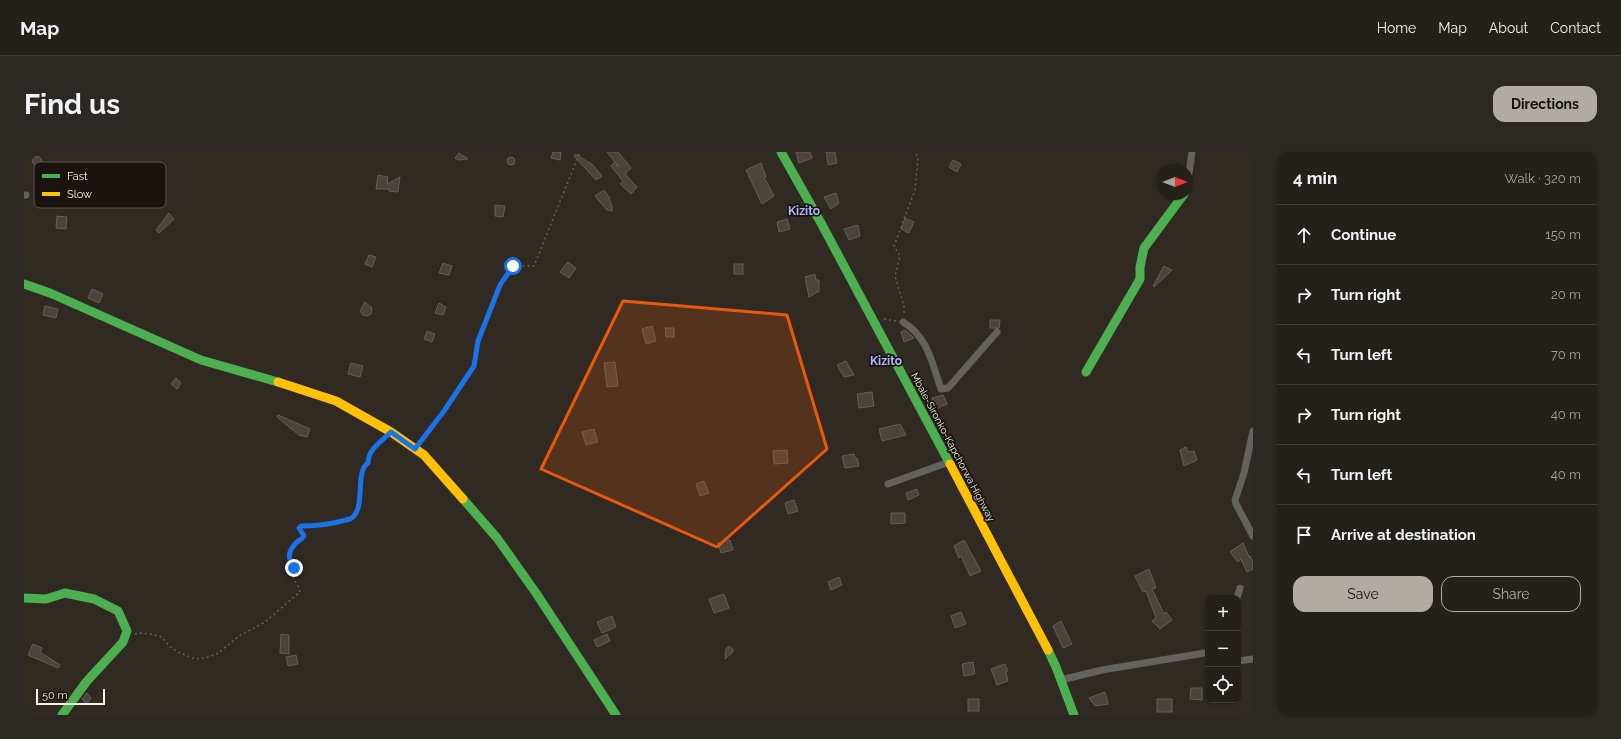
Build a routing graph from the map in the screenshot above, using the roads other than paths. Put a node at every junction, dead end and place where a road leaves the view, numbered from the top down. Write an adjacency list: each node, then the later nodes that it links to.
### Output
1 (781, 152): 12 (street, Mbale-Sironko-Kapchorwa Highway)
2 (1192, 152): 4 (street)
3 (1197, 152): 4 (street)
4 (1189, 161): 5 (street)
5 (1189, 164)
6 (1180, 200): 10 (street)
7 (24, 284): 23 (street)
8 (904, 322): 9 (street)
9 (997, 332)
10 (1086, 372)
11 (1253, 431): 14 (street)
12 (949, 462): 13 (street); 21 (street, Mbale-Sironko-Kapchorwa Highway)
13 (888, 484)
14 (1253, 536)
15 (1240, 588): 16 (street)
16 (1238, 595)
17 (24, 598): 22 (street)
18 (1205, 653): 21 (street)
19 (1253, 660): 20 (street)
20 (1241, 661)
21 (1061, 680): 24 (street, Mbale-Sironko-Kapchorwa Highway)
22 (62, 715)
23 (616, 715)
24 (1074, 715)

